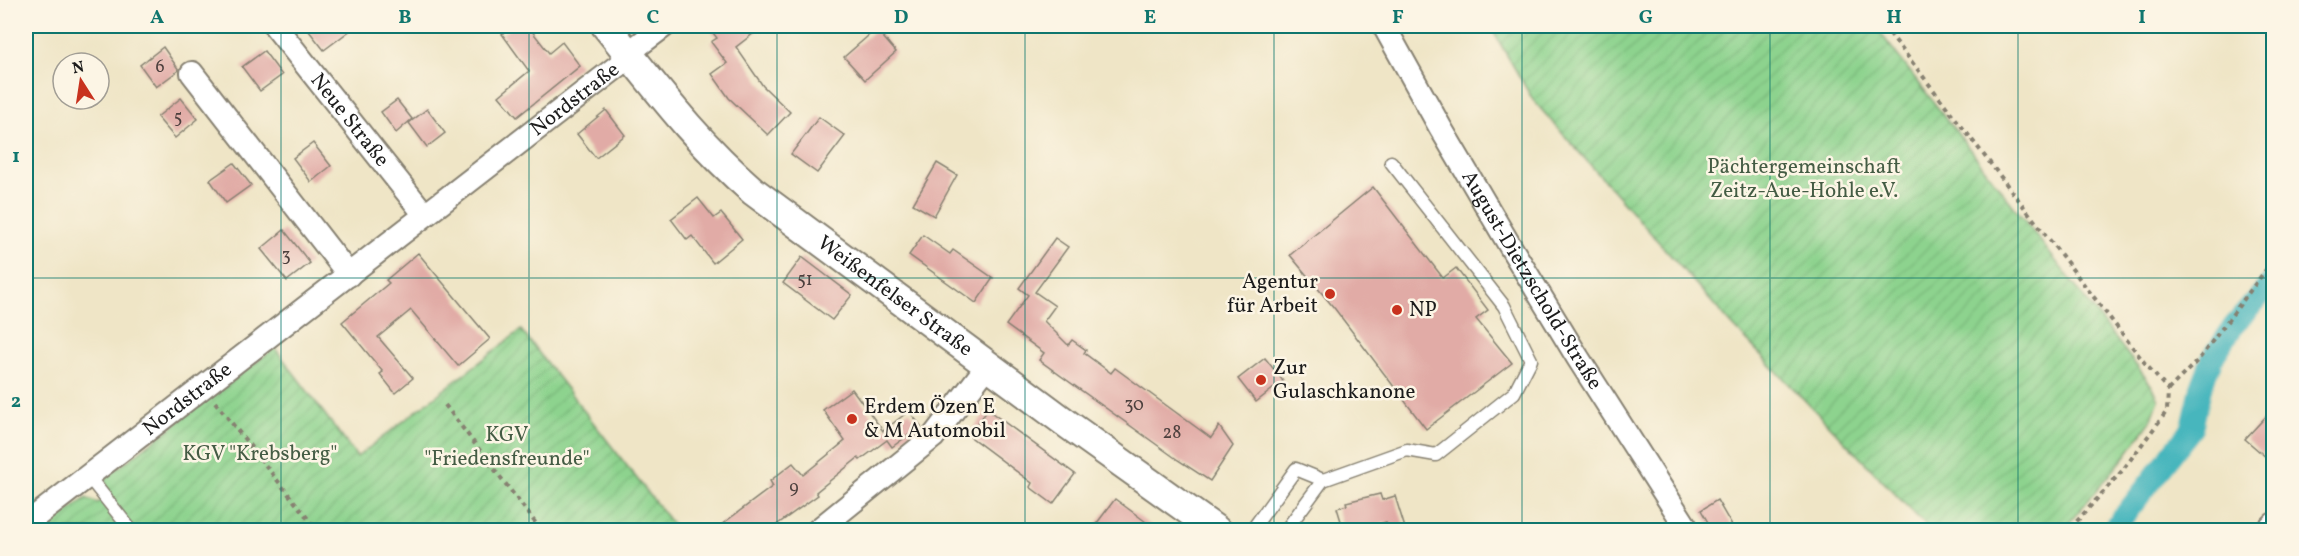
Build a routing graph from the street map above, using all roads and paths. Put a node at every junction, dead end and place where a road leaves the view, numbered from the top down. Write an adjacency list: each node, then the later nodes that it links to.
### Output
1 (275, 26): 9 (street, Neue Straße)
2 (606, 26): 6 (street, Weißenfelser Straße)
3 (664, 26): 6 (street)
4 (1384, 26): 27 (street, August-Dietzschold-Straße)
5 (1884, 26): 14 (path)
6 (629, 55): 9 (street, Nordstraße); 12 (street, Weißenfelser Straße)
7 (192, 73): 11 (street)
8 (1391, 162): 17 (lane)
9 (425, 215): 11 (street, Nordstraße)
10 (2274, 259): 14 (path)
11 (350, 274): 13 (street, Nordstraße)
12 (988, 365): 23 (street); 24 (street, Weißenfelser Straße)
13 (204, 387): 16 (street, Nordstraße); 21 (path)
14 (2168, 390): 28 (path)
15 (445, 405): 22 (path)
16 (88, 476): 18 (street, Nordstraße); 20 (lane)
17 (1323, 480): 25 (lane); 26 (lane)
18 (26, 524)
19 (2274, 524): 29 (street)
20 (131, 531)
21 (316, 531)
22 (541, 531)
23 (818, 531)
24 (1216, 531)
25 (1252, 531)
26 (1286, 531)
27 (1688, 531)
28 (2069, 531)
29 (2268, 531)

